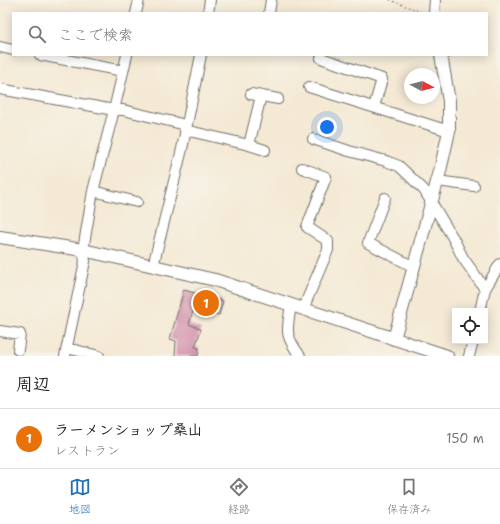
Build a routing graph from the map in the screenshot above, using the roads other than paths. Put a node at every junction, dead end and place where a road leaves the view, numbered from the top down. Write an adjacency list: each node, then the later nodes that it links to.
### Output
1 (139, 0): 5 (street)
2 (210, 0): 6 (street)
3 (271, 0): 7 (street)
4 (435, 0): 8 (street)
5 (138, 12)
6 (208, 12)
7 (269, 12)
8 (434, 12)
9 (0, 47): 10 (street)
10 (12, 50)
11 (45, 56): 16 (street)
12 (127, 56): 16 (street)
13 (201, 56): 24 (street)
14 (441, 56): 25 (street)
15 (322, 58): 22 (street)
16 (123, 71): 23 (street)
17 (309, 87): 22 (street)
18 (0, 89): 23 (street)
19 (251, 94): 20 (street)
20 (262, 96): 21 (street); 27 (street)
21 (278, 99)
22 (374, 107): 25 (street)
23 (114, 110): 24 (street); 32 (street)
24 (186, 128): 27 (street); 39 (street)
25 (449, 131): 30 (street)
26 (313, 139): 35 (street)
27 (249, 145): 28 (street)
28 (265, 150)
29 (302, 168): 42 (street)
30 (437, 181): 31 (street); 35 (street)
31 (474, 186)
32 (93, 191): 34 (street); 37 (street)
33 (385, 198): 40 (street)
34 (137, 202)
35 (431, 202): 40 (street); 41 (street)
36 (0, 237): 37 (street)
37 (83, 250): 39 (street); 48 (street)
38 (500, 264): 41 (street)
39 (153, 266): 42 (street)
40 (414, 267): 45 (street)
41 (485, 289): 43 (street)
42 (297, 307): 45 (street); 50 (street)
43 (481, 308)
44 (0, 331): 47 (street)
45 (394, 339): 51 (street)
46 (472, 344): 52 (street)
47 (18, 350)
48 (66, 352): 49 (street)
49 (99, 356)
50 (300, 356)
51 (447, 356)
52 (469, 356)

